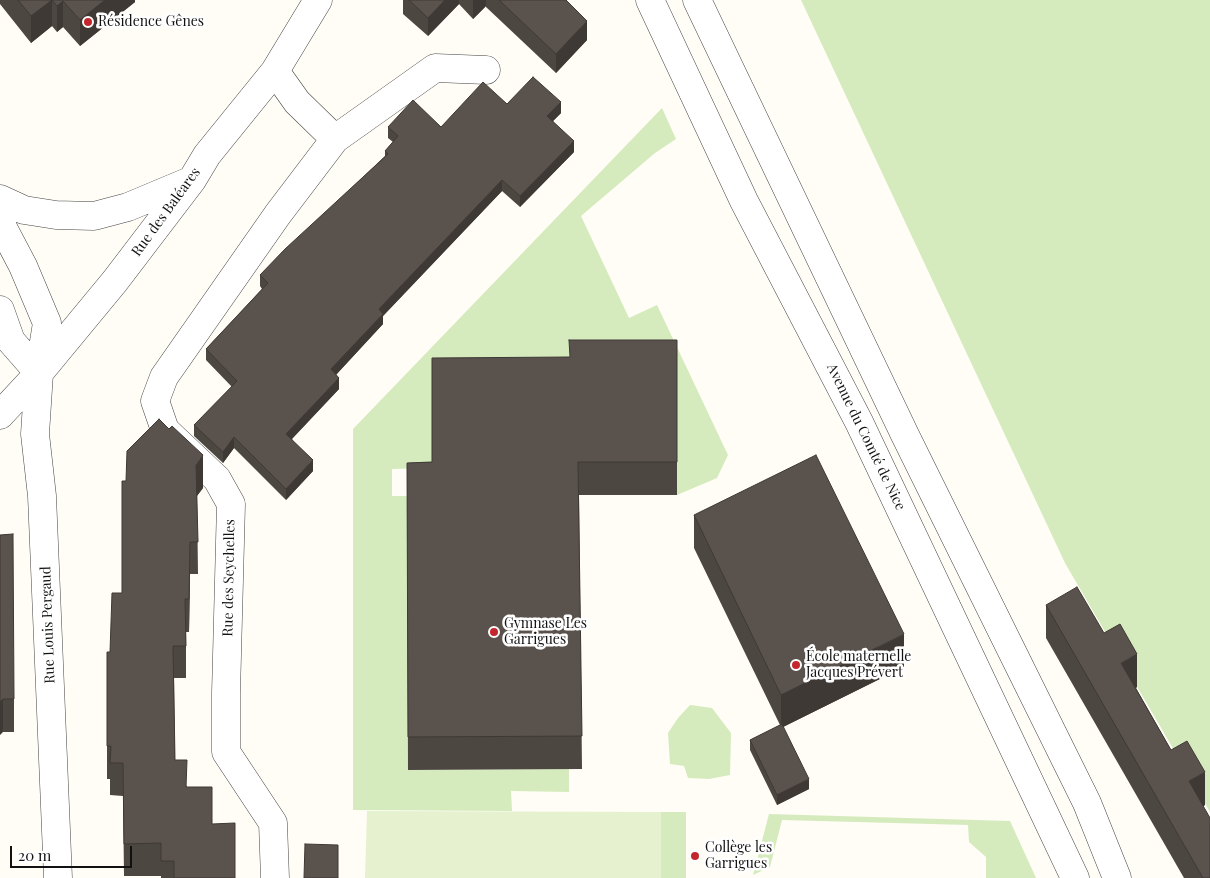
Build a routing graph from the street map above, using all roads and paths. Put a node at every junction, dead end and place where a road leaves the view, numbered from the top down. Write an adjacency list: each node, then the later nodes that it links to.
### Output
1 (318, 0): 5 (street, Rue des Baléares)
2 (650, 0): 15 (street, Avenue du Comté de Nice)
3 (697, 0): 16 (street)
4 (486, 70): 6 (street, Rue des Seychelles)
5 (275, 71): 6 (street); 7 (street, Rue des Baléares)
6 (335, 139): 14 (street, Rue des Seychelles)
7 (192, 180): 8 (street); 11 (street, Rue des Baléares)
8 (0, 199)
9 (0, 210): 11 (street, Rue Louis Pergaud)
10 (0, 310): 11 (street)
11 (39, 373): 12 (street, Rue des Baléares); 13 (street, Rue Louis Pergaud)
12 (0, 415)
13 (58, 878)
14 (275, 878)
15 (1075, 878)
16 (1117, 878)

